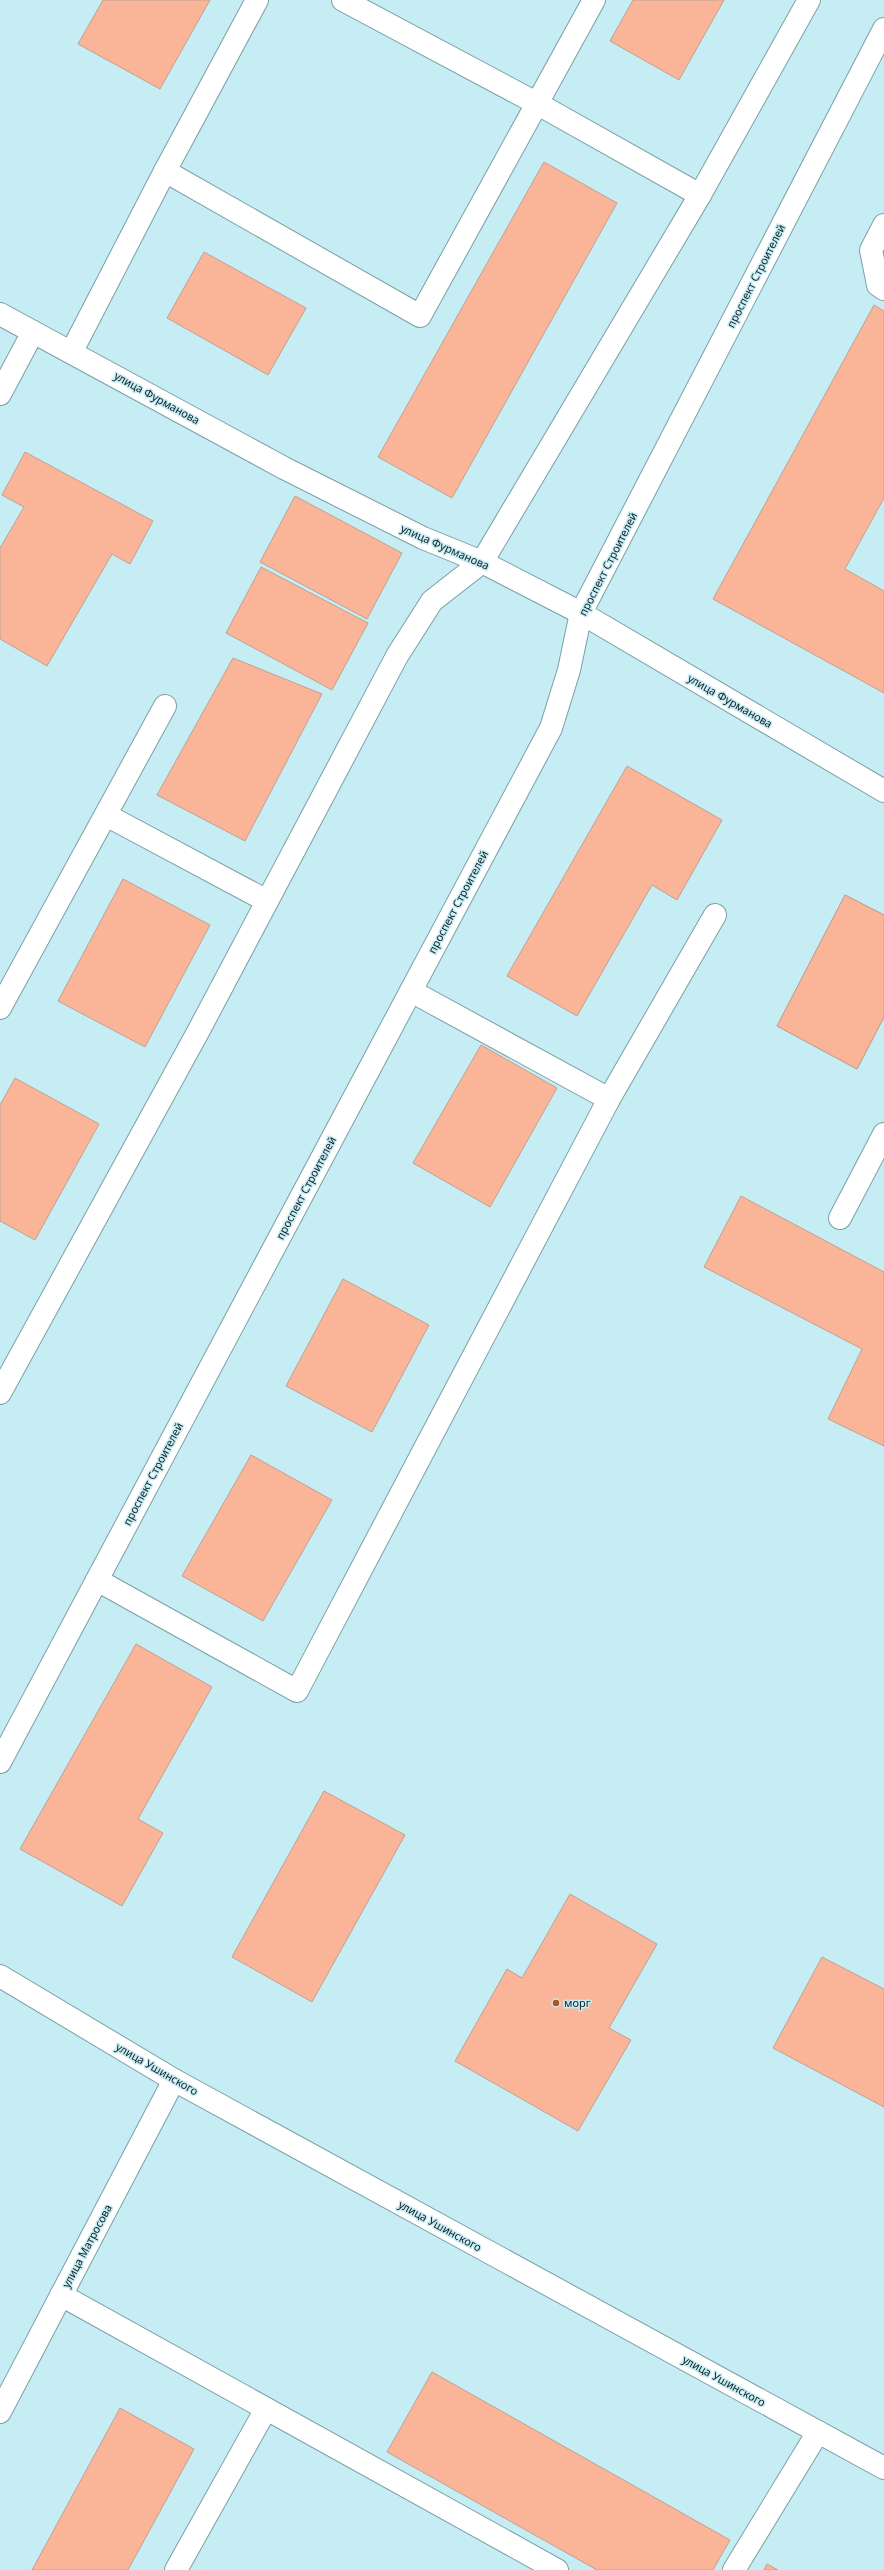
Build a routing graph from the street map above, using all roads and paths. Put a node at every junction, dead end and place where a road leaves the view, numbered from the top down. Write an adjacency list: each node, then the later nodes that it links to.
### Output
1 (257, 0): 7 (street)
2 (343, 0): 6 (street)
3 (594, 0): 6 (street)
4 (809, 0): 8 (street)
5 (884, 31): 16 (street, проспект Строителей)
6 (538, 104): 7 (street); 8 (street)
7 (165, 171): 13 (street)
8 (700, 195): 15 (street)
9 (884, 225): 10 (street)
10 (884, 289)
11 (0, 314): 12 (street, улица Фурманова)
12 (33, 332): 13 (street, улица Фурманова); 14 (street)
13 (72, 351): 15 (street, улица Фурманова)
14 (0, 394)
15 (482, 562): 16 (street, улица Фурманова); 20 (street)
16 (581, 613): 18 (street, улица Фурманова); 22 (street, проспект Строителей)
17 (165, 706): 19 (street)
18 (884, 791)
19 (106, 815): 20 (street); 23 (street)
20 (267, 901): 27 (street)
21 (715, 915): 24 (street)
22 (411, 991): 24 (street); 28 (street, проспект Строителей)
23 (0, 1008)
24 (609, 1099): 28 (street)
25 (884, 1134): 26 (street)
26 (840, 1218)
27 (0, 1393)
28 (97, 1580): 29 (street, проспект Строителей)
29 (0, 1762)
30 (0, 1976): 31 (street, улица Ушинского)
31 (174, 2080): 32 (street, улица Матросова); 35 (street, улица Ушинского)
32 (61, 2295): 33 (street); 34 (street, улица Матросова)
33 (266, 2409): 37 (street); 38 (street)
34 (0, 2412)
35 (818, 2432): 36 (street, улица Ушинского); 39 (street)
36 (884, 2468)
37 (176, 2570)
38 (557, 2570)
39 (734, 2570)

